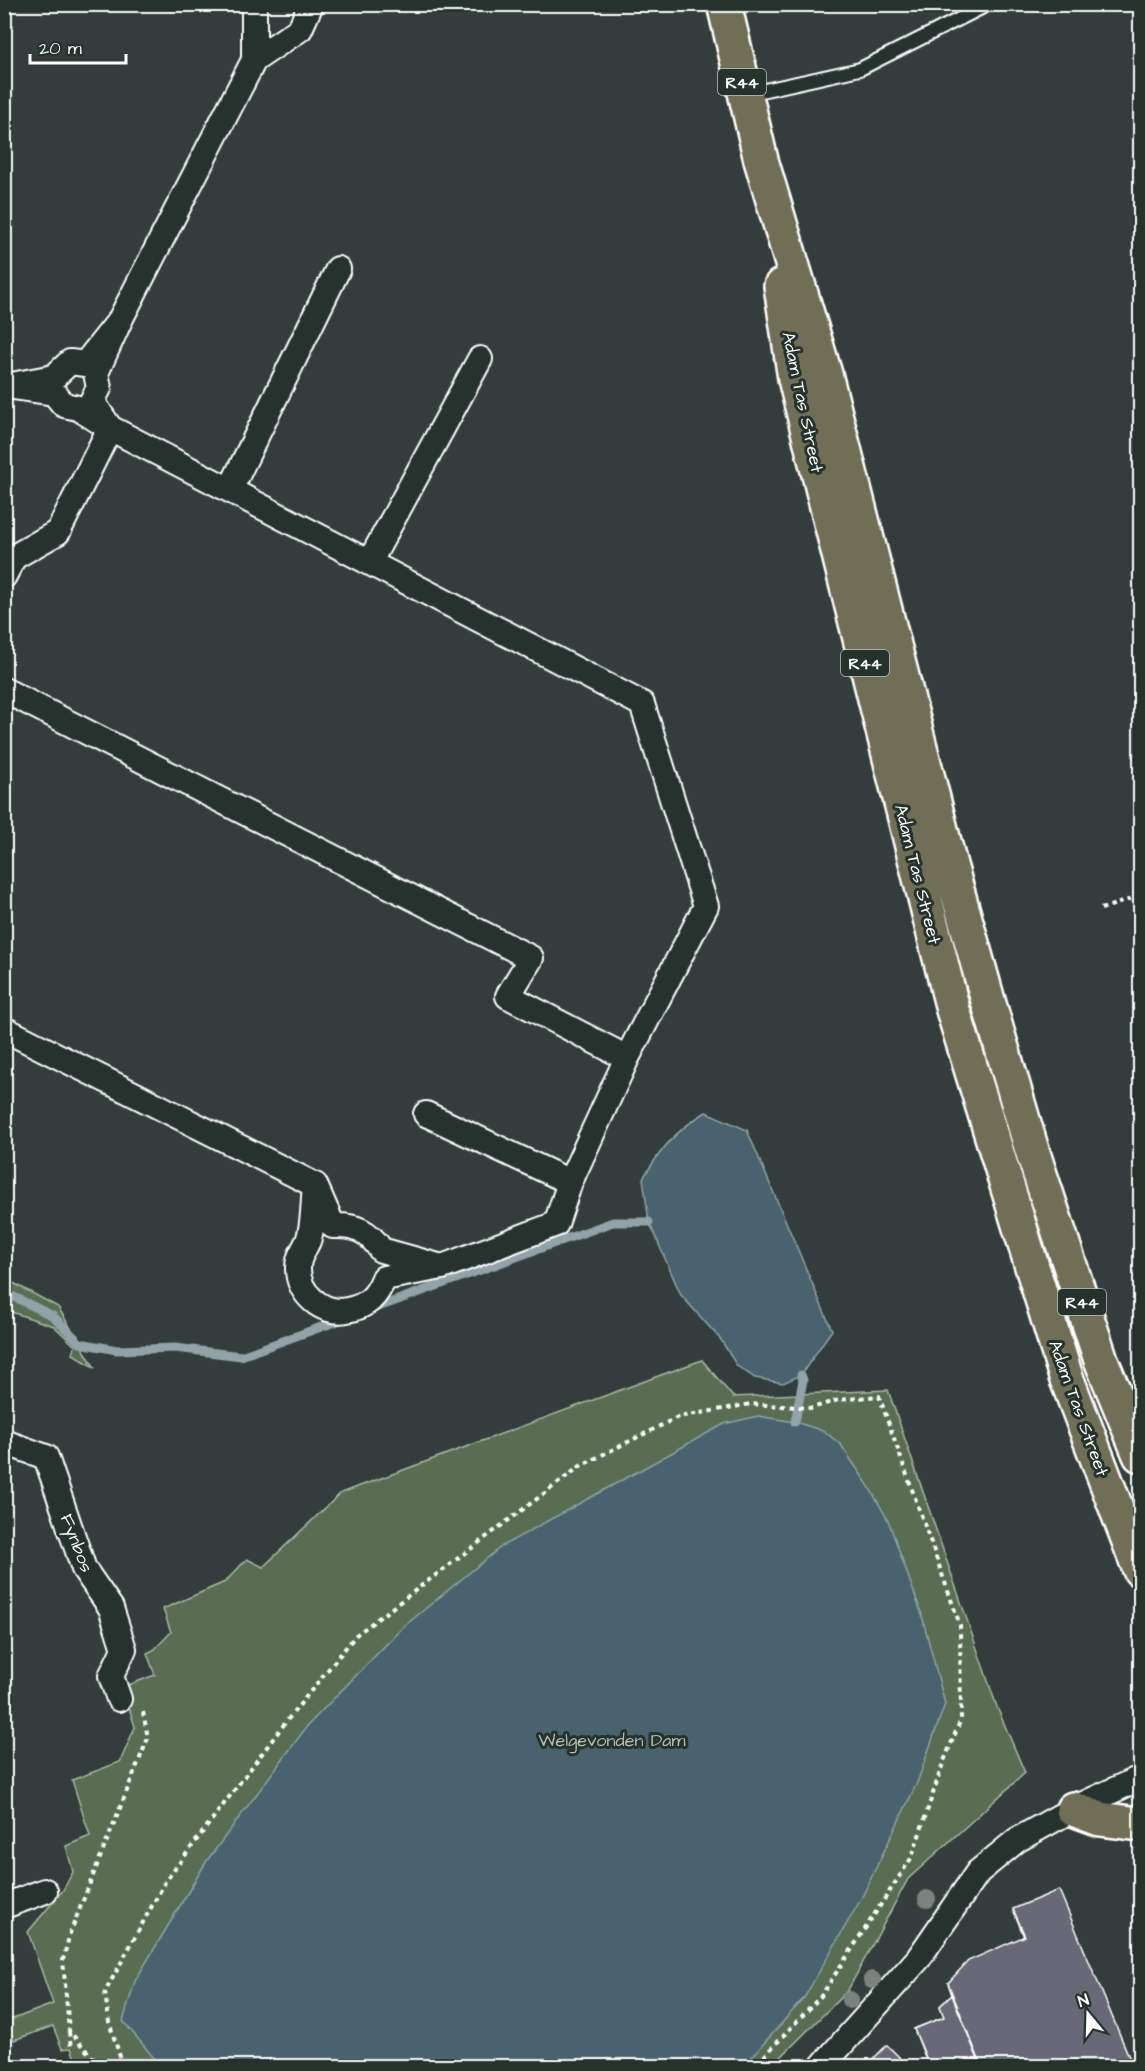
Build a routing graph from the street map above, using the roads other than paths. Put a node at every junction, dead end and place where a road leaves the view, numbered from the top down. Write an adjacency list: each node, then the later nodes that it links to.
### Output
1 (254, 4): 5 (street)
2 (311, 4): 5 (street)
3 (724, 4): 6 (main road, Adam Tas Street / R44)
4 (989, 4): 6 (lane)
5 (254, 60): 9 (street)
6 (745, 94): 7 (main road, Adam Tas Street / R44)
7 (761, 160): 24 (main road, Adam Tas Street / R44); 25 (main road, Adam Tas Street / R44)
8 (338, 269): 13 (street)
9 (120, 320): 11 (street); 12 (street)
10 (480, 359): 14 (street)
11 (5, 386): 12 (street)
12 (110, 428): 13 (street); 15 (street)
13 (230, 490): 14 (street)
14 (369, 563): 18 (street)
15 (4, 576)
16 (4, 690): 18 (street)
17 (4, 1029): 21 (street)
18 (627, 1058): 20 (street)
19 (426, 1114): 20 (street)
20 (570, 1182): 22 (street)
21 (315, 1185): 22 (street); 22 (street)
22 (442, 1267)
23 (4, 1442): 26 (street, Fynbos)
24 (1140, 1455)
25 (1140, 1570)
26 (119, 1699)
27 (1140, 1778): 28 (street)
28 (1073, 1809): 29 (main road); 32 (street)
29 (1140, 1824)
30 (45, 1891): 31 (street)
31 (4, 1906)
32 (822, 2067)

